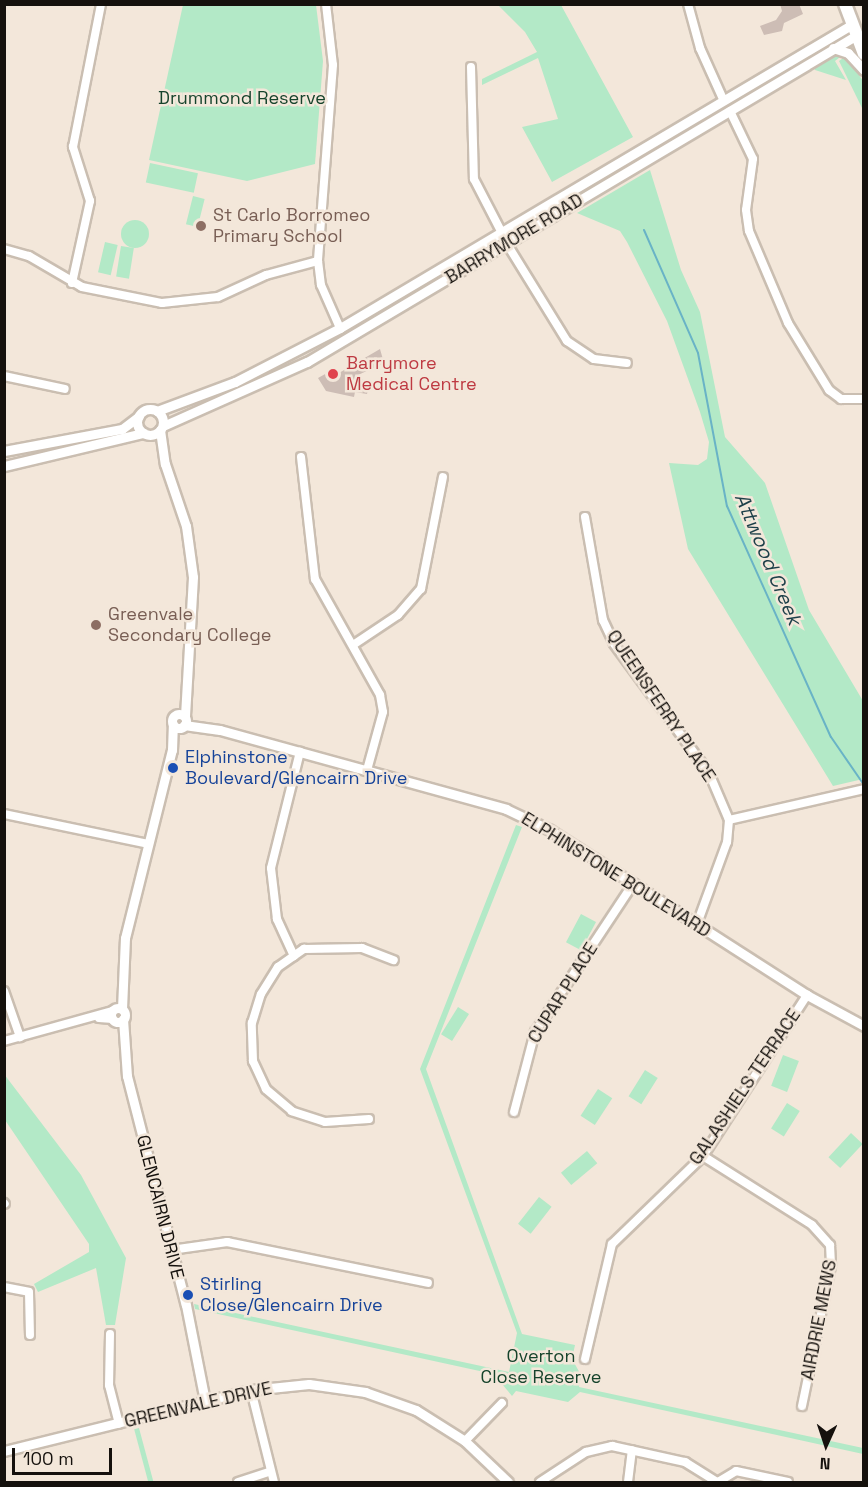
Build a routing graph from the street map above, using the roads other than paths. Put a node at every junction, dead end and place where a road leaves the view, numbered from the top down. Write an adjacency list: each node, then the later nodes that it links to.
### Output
1 (101, 4): 16 (street)
2 (326, 4): 15 (street)
3 (688, 4): 10 (street)
4 (845, 4): 5 (main road)
5 (859, 28): 6 (street, BARRYMORE ROAD); 7 (main road); 10 (street, BARRYMORE ROAD)
6 (833, 48): 9 (street); 11 (street, BARRYMORE ROAD)
7 (864, 54)
8 (471, 67): 12 (street)
9 (864, 70)
10 (723, 99): 11 (street); 12 (street, BARRYMORE ROAD)
11 (730, 111): 13 (street, BARRYMORE ROAD); 22 (street)
12 (501, 231): 13 (street); 17 (street, BARRYMORE ROAD)
13 (507, 244): 18 (street, BARRYMORE ROAD); 19 (street)
14 (4, 249): 16 (street)
15 (318, 261): 16 (street); 17 (street)
16 (72, 283)
17 (340, 328): 18 (street); 23 (street, BARRYMORE ROAD)
18 (346, 339): 25 (street, BARRYMORE ROAD)
19 (627, 363)
20 (4, 376): 21 (street)
21 (65, 389)
22 (864, 399)
23 (157, 411): 24 (street, BARRYMORE ROAD); 25 (street, GLENCAIRN DRIVE)
24 (139, 416): 26 (street); 27 (street)
25 (161, 428): 26 (street, BARRYMORE ROAD); 28 (street, GLENCAIRN DRIVE)
26 (146, 434): 28 (street, GLENCAIRN DRIVE); 30 (street)
27 (4, 451)
28 (162, 453): 34 (street, GLENCAIRN DRIVE)
29 (301, 457): 33 (street)
30 (4, 466)
31 (443, 477): 33 (street)
32 (585, 517): 39 (street, QUEENSFERRY PLACE)
33 (353, 645): 36 (street)
34 (181, 721): 35 (street, ELPHINSTONE BOULEVARD); 40 (street, GLENCAIRN DRIVE)
35 (300, 752): 36 (street, ELPHINSTONE BOULEVARD); 43 (street)
36 (367, 770): 41 (street, ELPHINSTONE BOULEVARD)
37 (864, 789): 39 (street)
38 (4, 814): 40 (street)
39 (729, 820): 42 (street)
40 (149, 844): 47 (street, GLENCAIRN DRIVE)
41 (633, 884): 42 (street, ELPHINSTONE BOULEVARD); 51 (street, CUPAR PLACE)
42 (697, 924): 46 (street, ELPHINSTONE BOULEVARD)
43 (294, 956): 44 (street); 52 (street)
44 (394, 960)
45 (4, 991): 49 (street)
46 (807, 995): 48 (street, ELPHINSTONE BOULEVARD); 53 (street, GALASHIELS TERRACE)
47 (116, 1015): 49 (street); 54 (street, GLENCAIRN DRIVE)
48 (864, 1026)
49 (20, 1037): 50 (street)
50 (4, 1041)
51 (514, 1112)
52 (369, 1119)
53 (703, 1156): 59 (street, GALASHIELS TERRACE); 63 (street, AIRDRIE MEWS)
54 (171, 1250): 55 (street); 61 (street, GLENCAIRN DRIVE)
55 (428, 1283)
56 (4, 1287): 58 (street)
57 (110, 1334): 64 (street)
58 (30, 1335)
59 (585, 1359)
60 (251, 1390): 61 (street, GREENVALE DRIVE); 65 (street, GREENVALE DRIVE); 68 (street)
61 (208, 1400): 64 (street, GREENVALE DRIVE)
62 (502, 1403): 65 (street)
63 (802, 1406)
64 (119, 1424): 67 (street, GREENVALE DRIVE)
65 (465, 1441): 71 (street, GREENVALE DRIVE)
66 (632, 1450): 72 (street); 73 (street); 74 (street)
67 (4, 1451)
68 (269, 1472): 69 (street); 70 (street)
69 (238, 1482)
70 (274, 1482)
71 (508, 1482)
72 (540, 1482)
73 (628, 1482)
74 (718, 1482): 75 (street)
75 (788, 1482)

